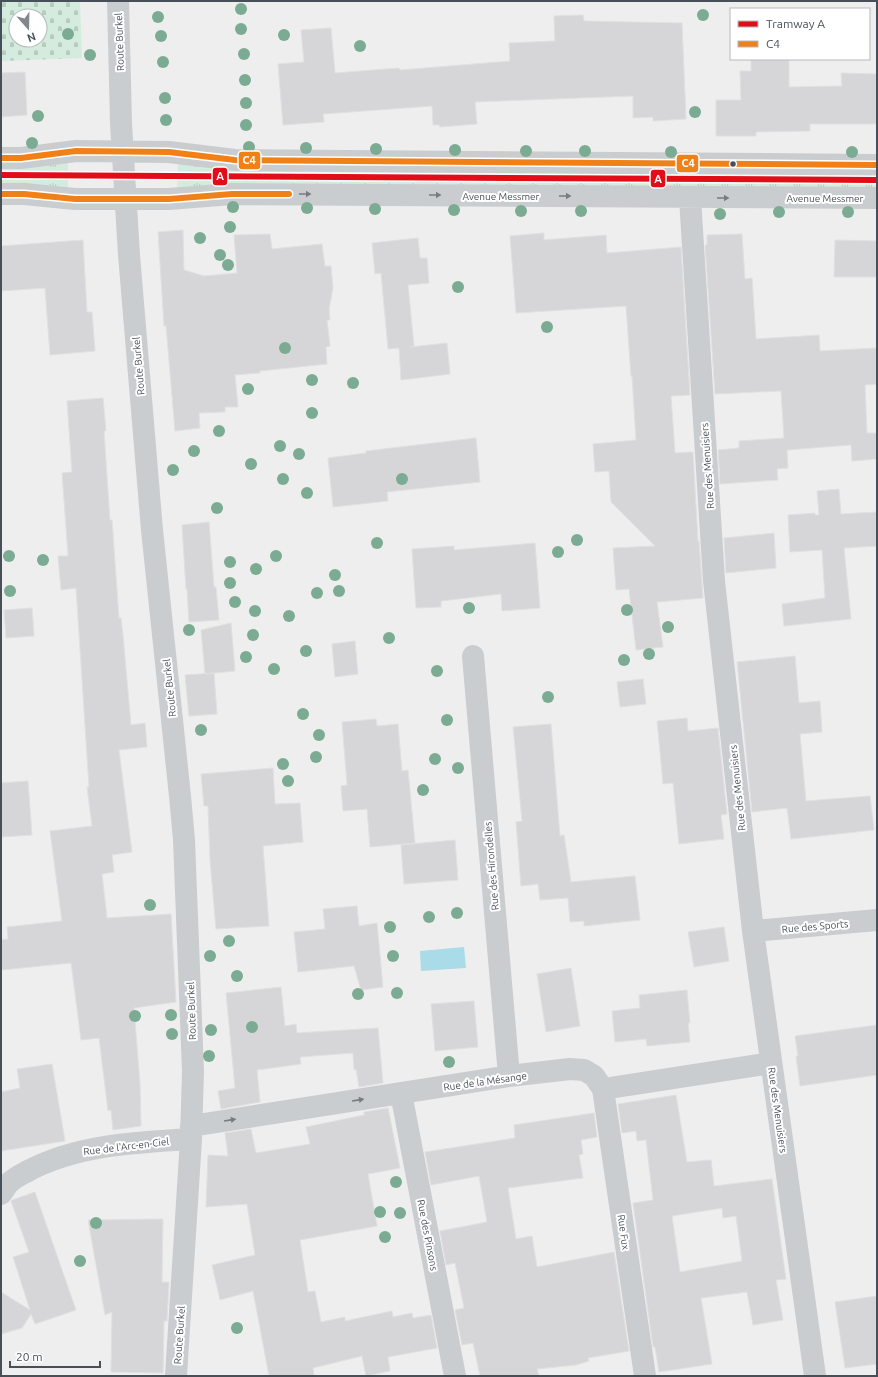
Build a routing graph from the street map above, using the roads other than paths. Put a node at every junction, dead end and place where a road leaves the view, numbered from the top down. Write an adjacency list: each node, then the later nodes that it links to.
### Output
1 (118, 1): 2 (street, Route Burkel)
2 (123, 152): 3 (street); 4 (street); 8 (street, Route Burkel)
3 (1, 158)
4 (877, 165)
5 (1, 194): 8 (street, Avenue Messmer)
6 (690, 198): 7 (street, Avenue Messmer, one-way to 7); 8 (street, Avenue Messmer, one-way to 6); 11 (street, Rue des Menuisiers)
7 (877, 198)
8 (126, 199): 16 (street, Route Burkel)
9 (473, 656): 13 (street, Rue des Hirondelles)
10 (877, 920): 11 (street, Rue des Sports)
11 (753, 931): 12 (street, Rue des Menuisiers)
12 (771, 1063): 14 (street); 21 (street, Rue des Menuisiers)
13 (509, 1076): 14 (street, Rue de la Mésange); 15 (street, Rue de la Mésange)
14 (603, 1089): 20 (street, Rue Fux)
15 (401, 1093): 16 (street, Rue de la Mésange, one-way to 15); 19 (street, Rue des Pinsons)
16 (191, 1133): 17 (street, Rue de l'Arc-en-Ciel); 18 (street, Route Burkel)
17 (1, 1194)
18 (176, 1376)
19 (455, 1376)
20 (645, 1376)
21 (815, 1376)

